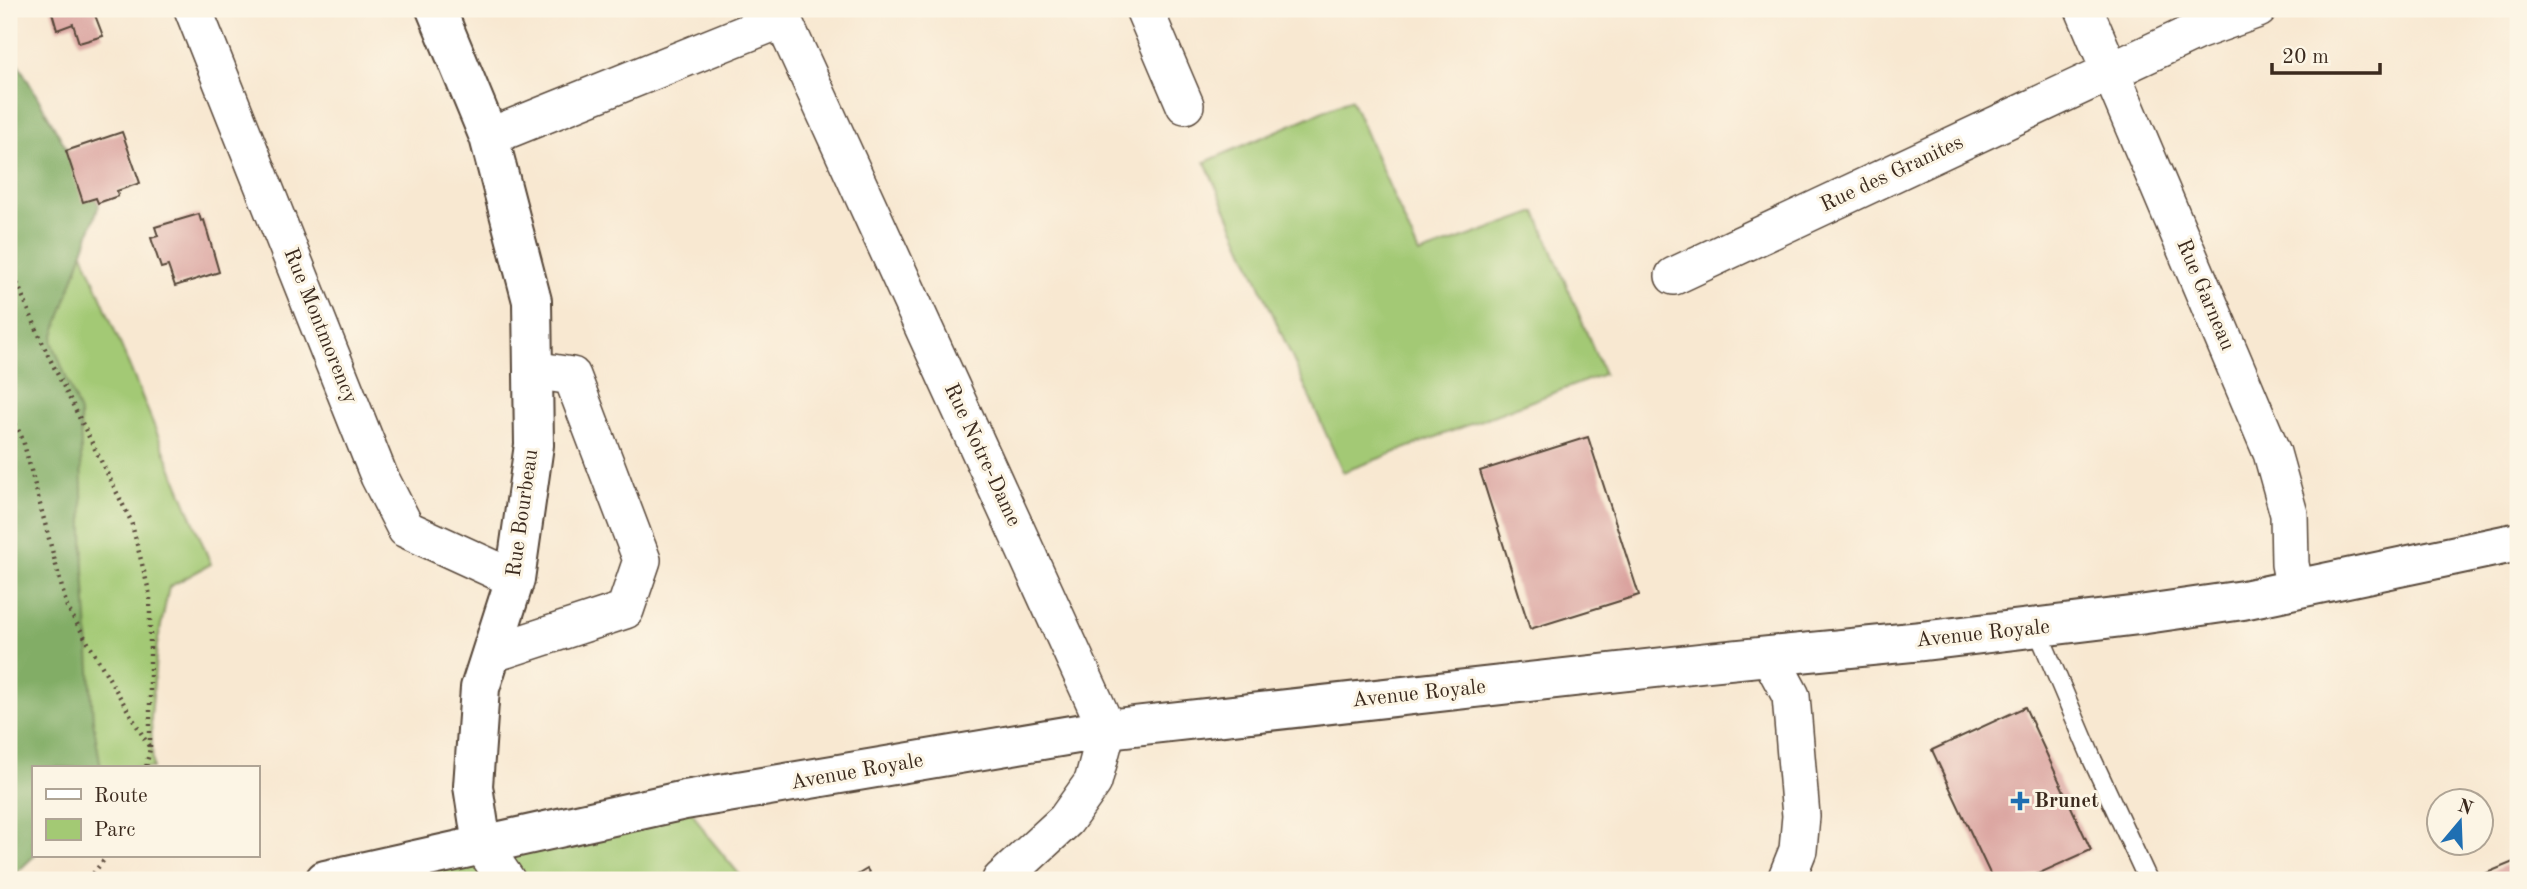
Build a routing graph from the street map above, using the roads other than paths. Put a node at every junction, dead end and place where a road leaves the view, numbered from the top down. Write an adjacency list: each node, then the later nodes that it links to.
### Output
1 (193, 9): 13 (street, Rue Montmorency)
2 (436, 9): 9 (main road, Rue Bourbeau)
3 (1144, 9): 8 (street)
4 (2084, 9): 7 (street, Rue Garneau)
5 (2259, 9): 7 (street, Rue des Granites)
6 (780, 14): 9 (street); 18 (street, Rue Notre-Dame)
7 (2110, 72): 10 (street, Rue des Granites); 14 (street, Rue Garneau)
8 (1185, 105)
9 (489, 138): 11 (main road, Rue Bourbeau)
10 (1674, 276)
11 (533, 370): 13 (main road, Rue Bourbeau); 16 (street)
12 (2518, 542): 14 (main road, Avenue Royale)
13 (515, 579): 16 (main road, Rue Bourbeau)
14 (2295, 589): 15 (main road, Avenue Royale)
15 (2037, 629): 17 (main road, Avenue Royale); 24 (lane)
16 (491, 654): 19 (main road, Rue Bourbeau)
17 (1770, 657): 18 (main road, Avenue Royale); 23 (street)
18 (1107, 729): 19 (main road, Avenue Royale); 22 (street)
19 (482, 845): 20 (main road, Avenue Royale); 21 (street, Rue Bourbeau)
20 (325, 880)
21 (506, 880)
22 (1001, 880)
23 (1786, 880)
24 (2148, 880)

